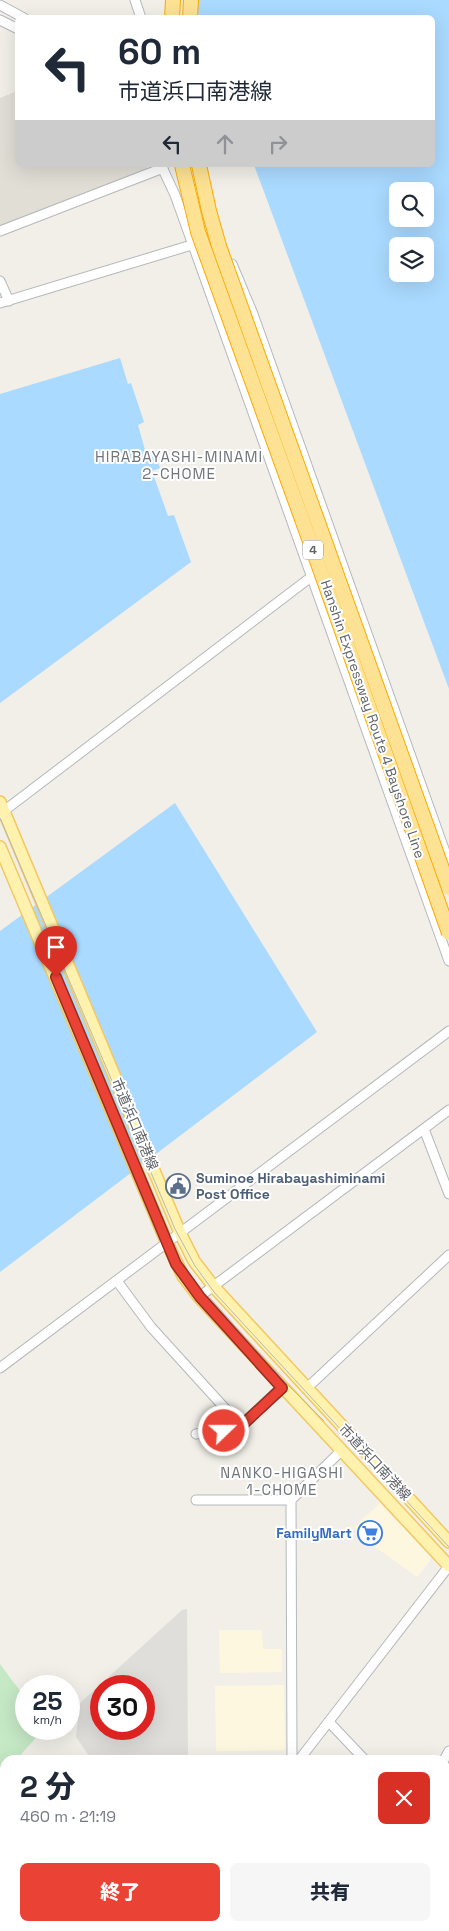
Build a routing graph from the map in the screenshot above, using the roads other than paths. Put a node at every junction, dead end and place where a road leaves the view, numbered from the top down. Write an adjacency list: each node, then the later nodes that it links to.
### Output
1 (135, 0): 6 (street)
2 (173, 0): 7 (highway)
3 (191, 0): 8 (highway)
4 (0, 5): 5 (street)
5 (18, 15)
6 (140, 15)
7 (172, 15)
8 (190, 15)
9 (1, 22): 10 (street)
10 (15, 28)
11 (160, 167): 16 (street)
12 (162, 167): 18 (street)
13 (181, 167): 17 (street)
14 (181, 167): 27 (highway, Hanshin Expressway Route 4 Bayshore Line / 4, bridge)
15 (199, 167): 26 (highway, Hanshin Expressway Route 4 Bayshore Line / 4, bridge)
16 (0, 232)
17 (218, 237): 18 (street); 21 (street)
18 (193, 245): 20 (street); 22 (street)
19 (0, 281): 20 (street)
20 (4, 302)
21 (342, 565): 22 (street); 25 (street)
22 (311, 577): 23 (street); 28 (street)
23 (1, 809): 33 (main road, 市道浜口南港線)
24 (0, 847): 34 (main road, 市道浜口南港線)
25 (449, 863)
26 (449, 888)
27 (449, 933)
28 (449, 961)
29 (449, 1031): 33 (street)
30 (449, 1110): 31 (street)
31 (424, 1129): 32 (street); 37 (street)
32 (449, 1194)
33 (180, 1233): 34 (street); 37 (main road, 市道浜口南港線)
34 (167, 1243): 36 (street); 38 (main road, 市道浜口南港線)
35 (449, 1255): 41 (street)
36 (117, 1281): 39 (street); 42 (street)
37 (214, 1287): 38 (street); 41 (main road, 市道浜口南港線)
38 (200, 1297): 40 (main road, 市道浜口南港線)
39 (0, 1368)
40 (282, 1388): 42 (street); 44 (main road, 市道浜口南港線)
41 (307, 1388): 47 (main road, 市道浜口南港線)
42 (241, 1426): 43 (street)
43 (196, 1434)
44 (341, 1451): 46 (street); 48 (main road, 市道浜口南港線)
45 (196, 1500): 46 (street)
46 (291, 1500): 50 (street)
47 (449, 1542)
48 (449, 1566): 49 (street)
49 (329, 1722): 51 (street); 52 (street)
50 (292, 1755)
51 (303, 1755)
52 (360, 1755)

